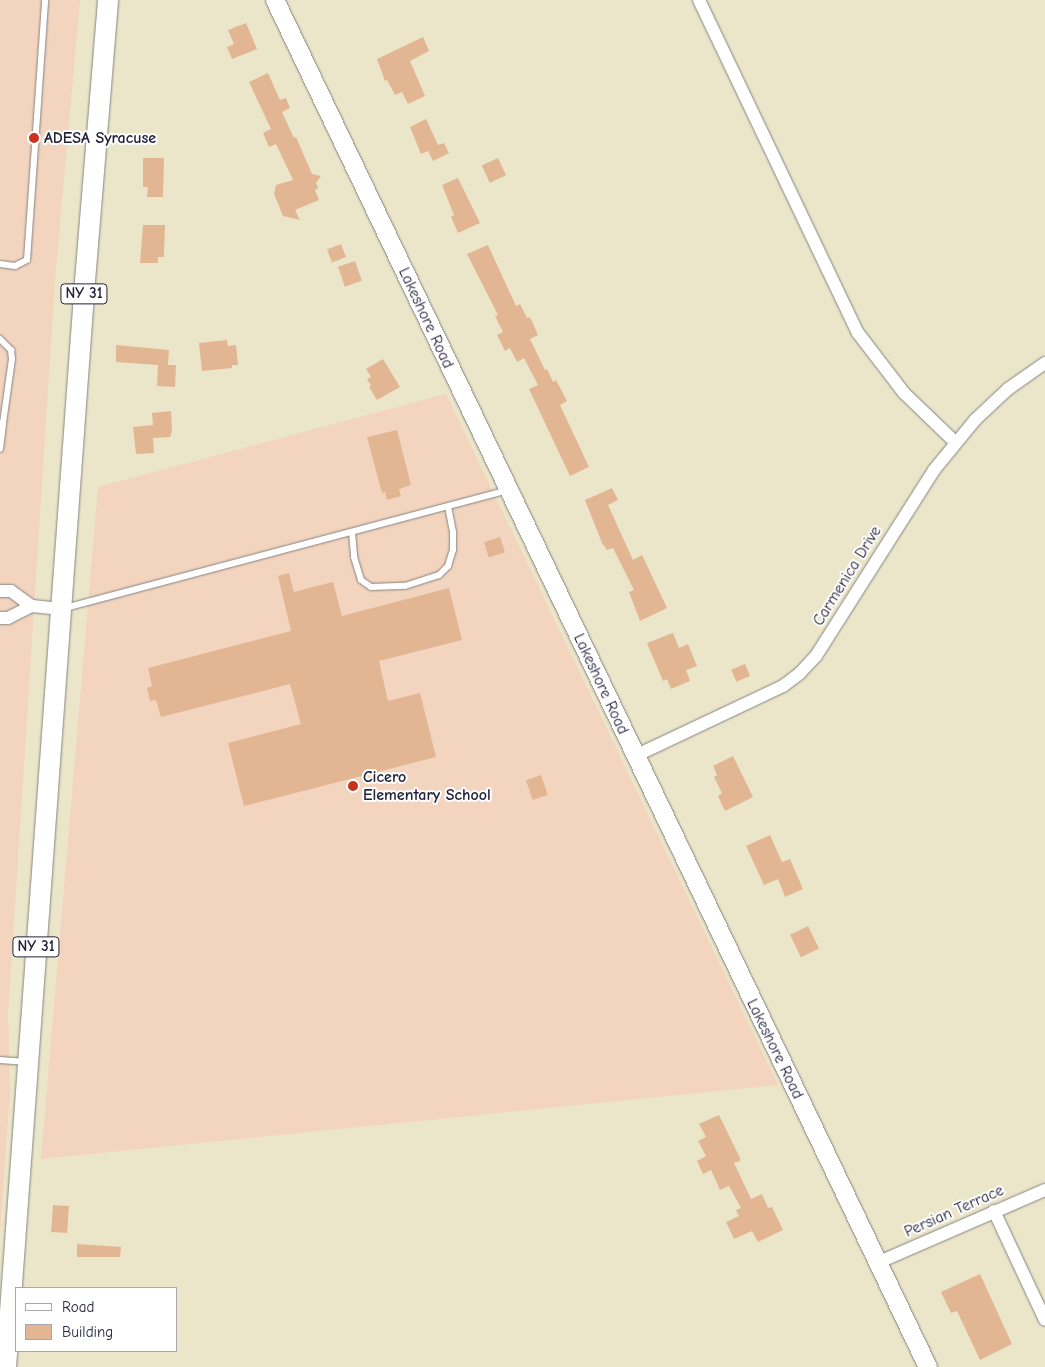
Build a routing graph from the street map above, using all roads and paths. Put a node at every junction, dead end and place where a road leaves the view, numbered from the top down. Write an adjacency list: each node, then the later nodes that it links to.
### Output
1 (45, 0): 5 (lane)
2 (108, 0): 16 (main road, NY 31)
3 (275, 0): 11 (street, Lakeshore Road)
4 (699, 0): 9 (street)
5 (0, 264)
6 (0, 339): 8 (lane)
7 (1045, 362): 9 (street, Carmenica Drive)
8 (2, 423): 10 (lane)
9 (956, 443): 18 (street, Carmenica Drive)
10 (0, 449)
11 (508, 490): 12 (lane); 18 (street, Lakeshore Road)
12 (448, 506): 13 (lane); 13 (lane)
13 (352, 532): 16 (lane)
14 (0, 591): 15 (street)
15 (32, 606): 16 (street); 17 (street)
16 (60, 610): 20 (main road, NY 31)
17 (0, 618)
18 (635, 756): 23 (street, Lakeshore Road)
19 (0, 1060): 20 (lane)
20 (28, 1062): 25 (main road, NY 31)
21 (1045, 1190): 22 (street, Persian Terrace)
22 (994, 1210): 23 (street, Persian Terrace); 24 (street)
23 (877, 1263): 26 (street, Lakeshore Road)
24 (1045, 1320)
25 (6, 1367)
26 (928, 1367)

